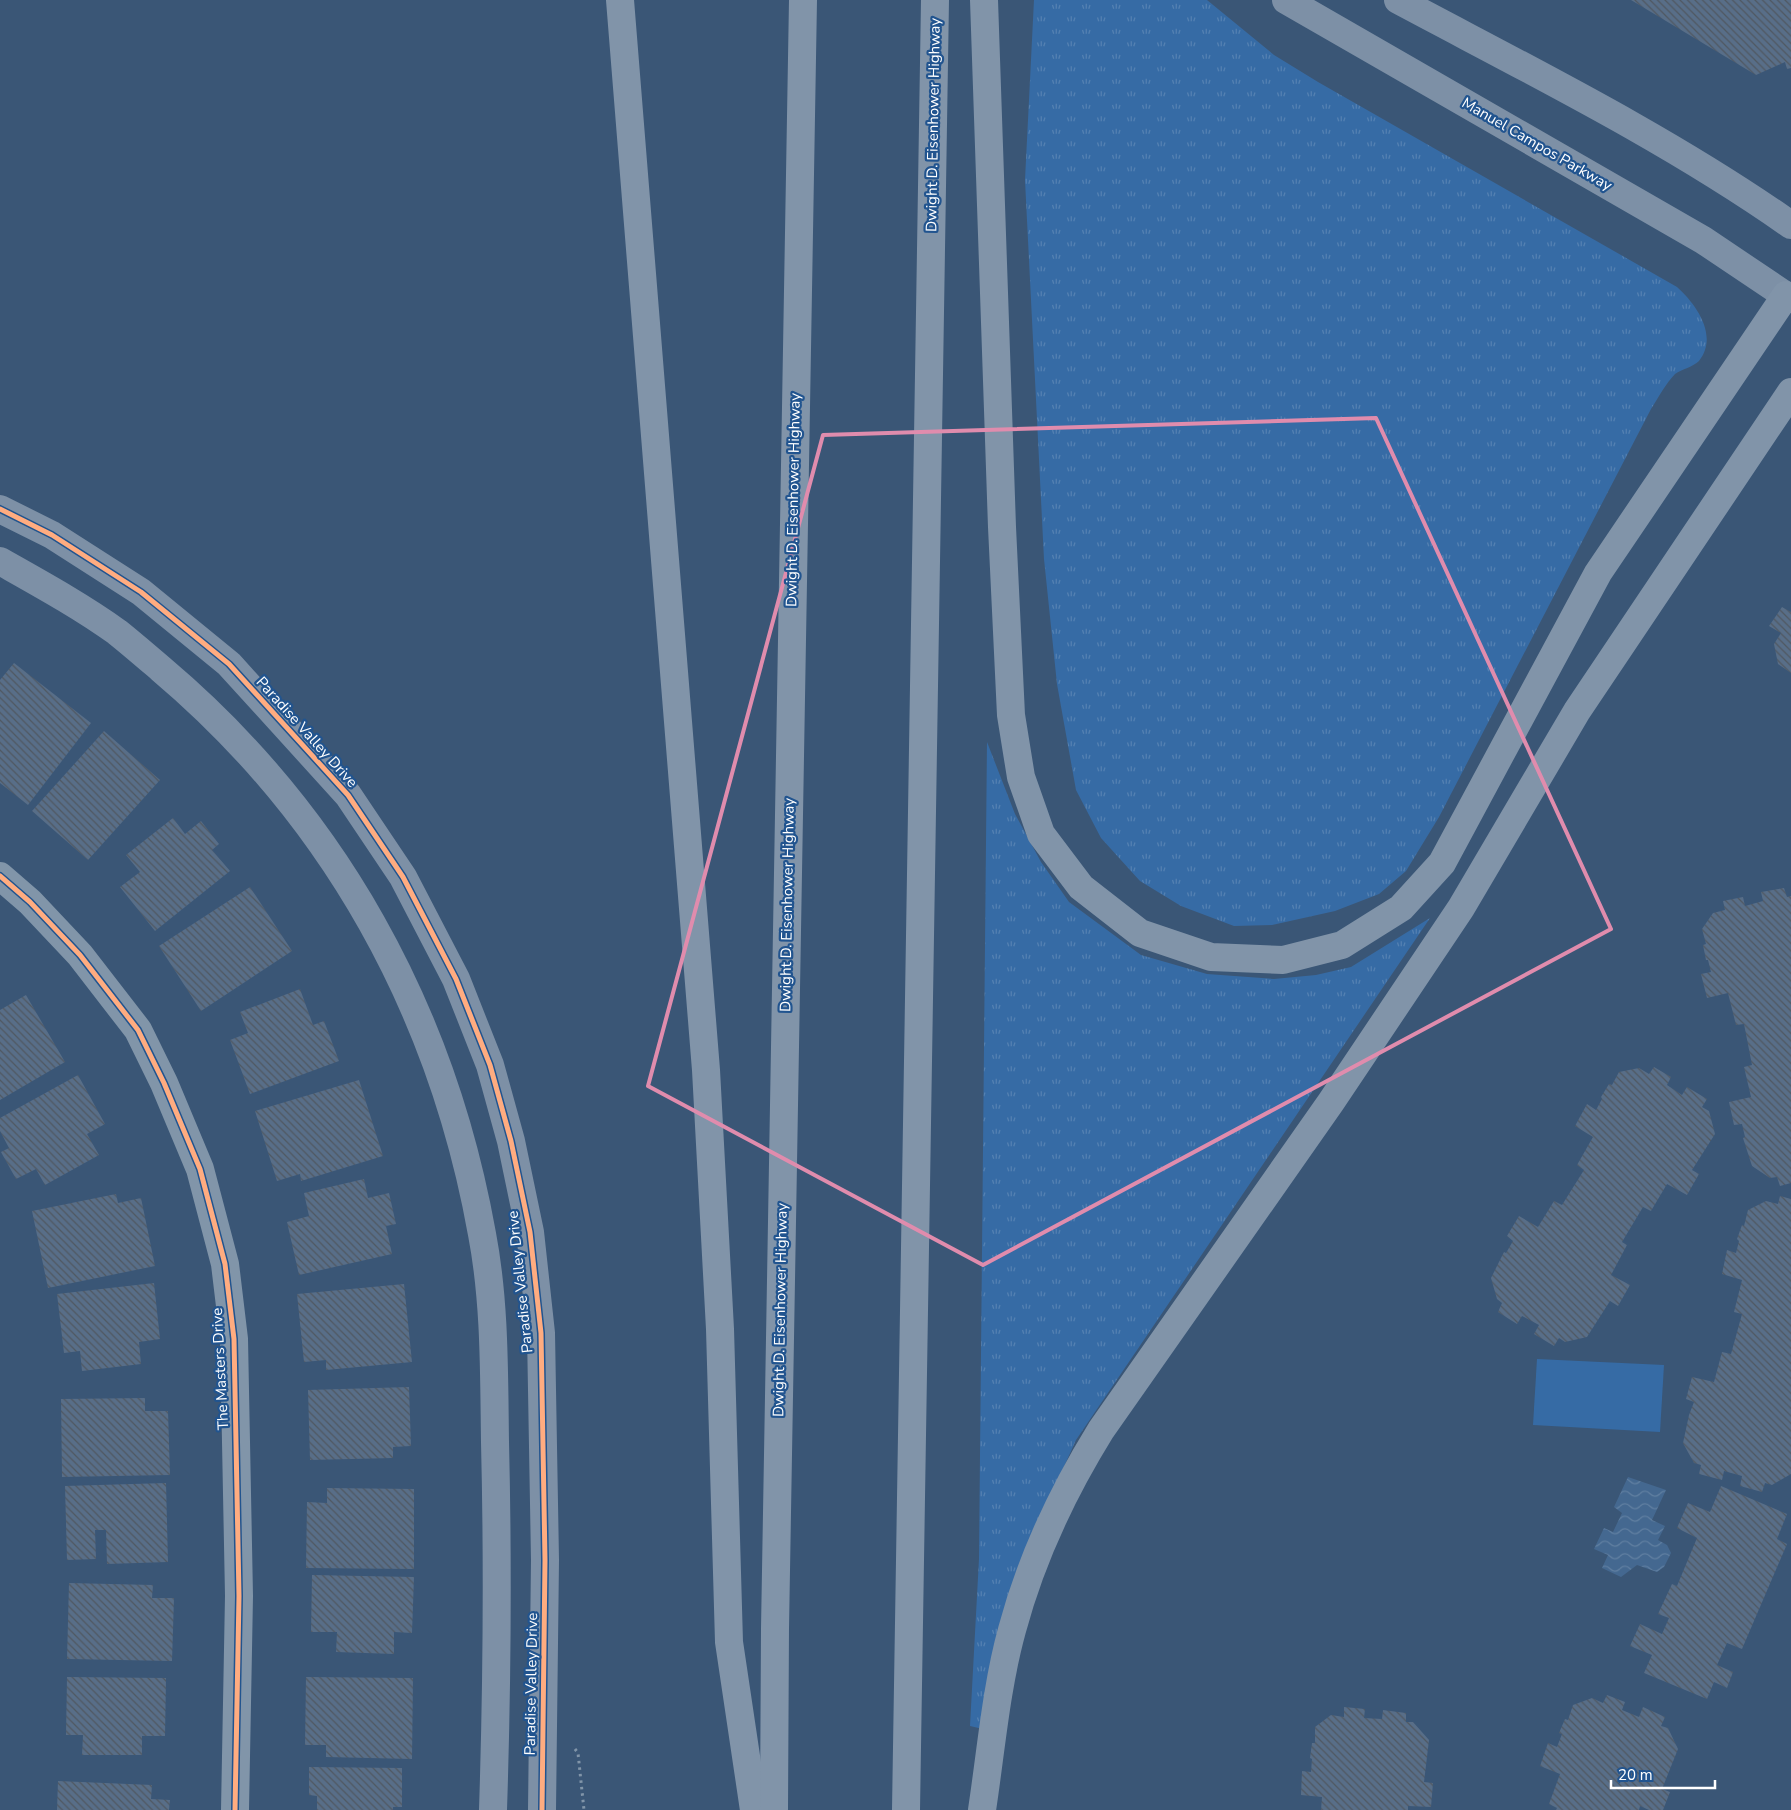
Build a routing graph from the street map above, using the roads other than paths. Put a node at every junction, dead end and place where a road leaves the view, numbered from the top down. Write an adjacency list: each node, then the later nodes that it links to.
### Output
1 (620, 0): 16 (highway)
2 (803, 0): 17 (highway, Dwight D. Eisenhower Highway)
3 (935, 0): 18 (highway, Dwight D. Eisenhower Highway)
4 (984, 0): 8 (highway)
5 (1286, 0): 8 (street, Manuel Campos Parkway)
6 (1398, 0): 7 (street)
7 (1791, 225)
8 (1789, 293)
9 (1791, 392): 19 (highway)
10 (0, 509): 15 (street, Paradise Valley Drive)
11 (0, 561): 14 (street)
12 (0, 876): 13 (street, The Masters Drive)
13 (235, 1810)
14 (493, 1810)
15 (542, 1810)
16 (754, 1810)
17 (774, 1810)
18 (906, 1810)
19 (982, 1810)

